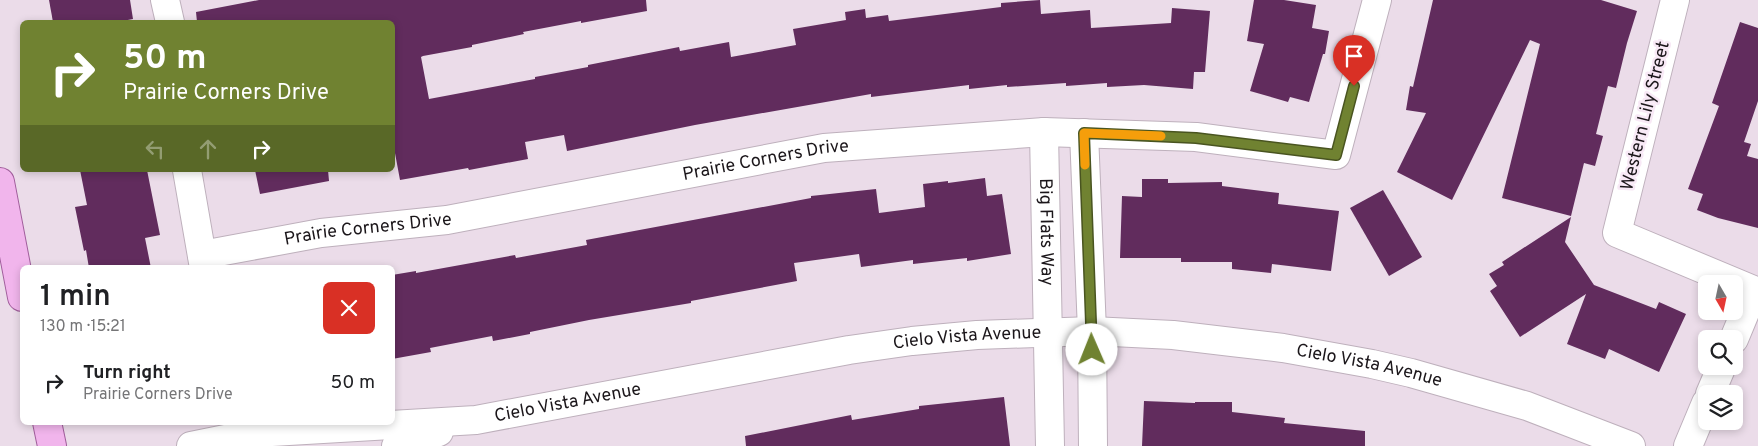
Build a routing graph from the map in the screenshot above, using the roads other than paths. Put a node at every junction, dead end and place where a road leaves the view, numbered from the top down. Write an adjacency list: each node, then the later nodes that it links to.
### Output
1 (165, 0): 4 (street)
2 (1377, 0): 6 (street, Prairie Corners Drive)
3 (1675, 0): 11 (street, Western Lily Street)
4 (170, 20)
5 (1044, 132): 6 (street, Prairie Corners Drive); 9 (street, Prairie Corners Drive); 14 (street, Big Flats Way)
6 (1084, 133): 13 (street)
7 (187, 172): 9 (street)
8 (0, 182): 10 (main road)
9 (203, 261)
10 (20, 287)
11 (1756, 292): 12 (street)
12 (1738, 330)
13 (1092, 331): 14 (street, Cielo Vista Avenue); 24 (street); 25 (street, Cielo Vista Avenue)
14 (1049, 332): 15 (street, Cielo Vista Avenue); 23 (street, Big Flats Way)
15 (476, 420): 19 (street, Cielo Vista Avenue); 22 (street, Cielo Vista Avenue)
16 (1698, 422): 26 (street)
17 (48, 425): 20 (main road)
18 (391, 425): 21 (street, Cielo Vista Avenue)
19 (395, 425)
20 (52, 446)
21 (191, 446)
22 (396, 446)
23 (1050, 446)
24 (1093, 446)
25 (1631, 446)
26 (1688, 446)

